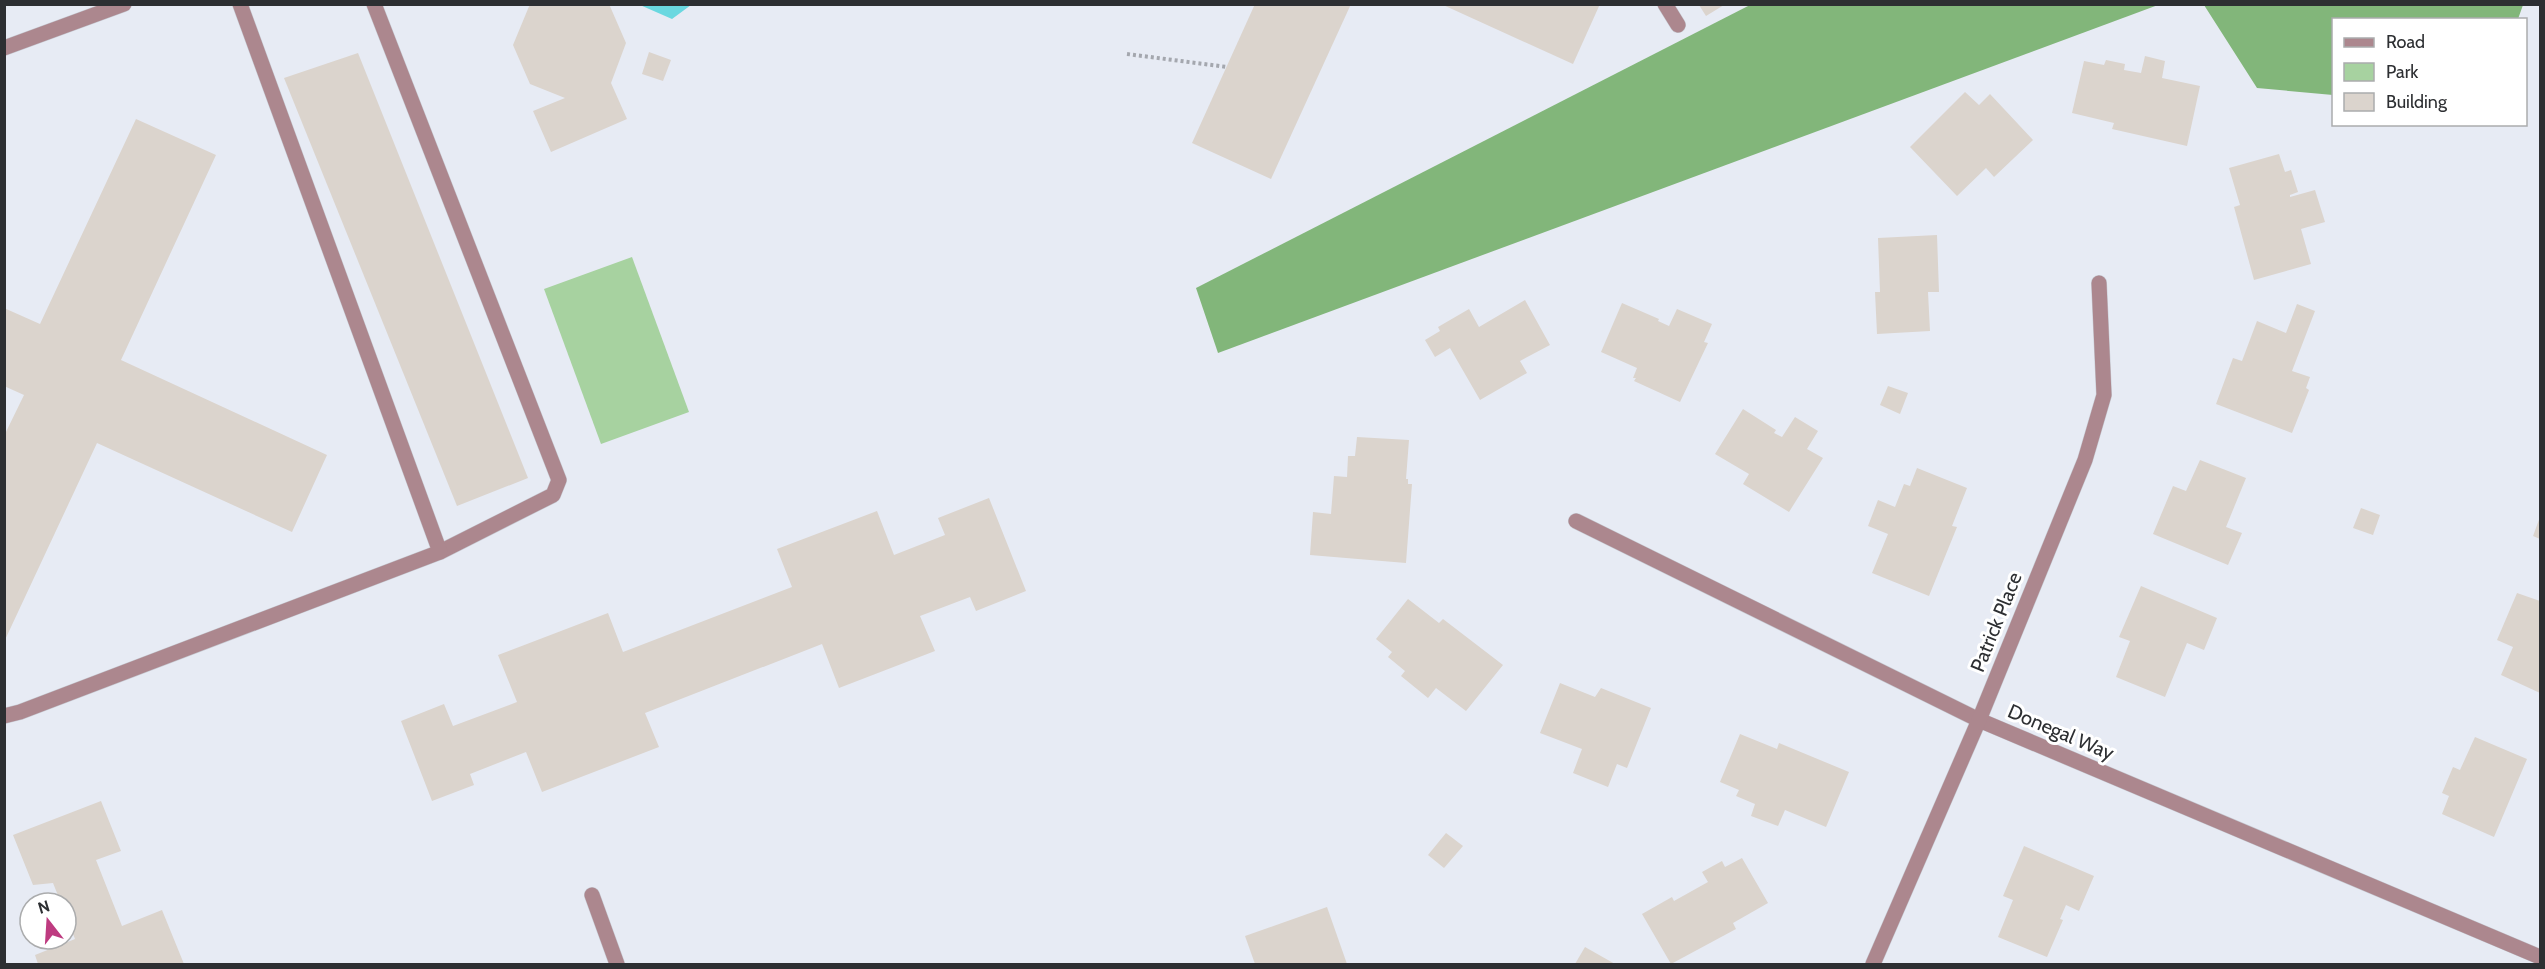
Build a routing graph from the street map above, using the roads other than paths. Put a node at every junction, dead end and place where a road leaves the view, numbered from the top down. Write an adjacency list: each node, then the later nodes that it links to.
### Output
1 (124, 4): 6 (street)
2 (240, 4): 9 (street)
3 (374, 4): 9 (street)
4 (1665, 4): 5 (street)
5 (1678, 25)
6 (4, 48)
7 (2099, 283): 11 (street, Patrick Place)
8 (1576, 521): 11 (street, Donegal Way)
9 (440, 552): 10 (street)
10 (4, 716)
11 (1979, 720): 13 (street, Donegal Way); 15 (street, Patrick Place)
12 (592, 895): 14 (street)
13 (2541, 957)
14 (617, 964)
15 (1873, 964)

